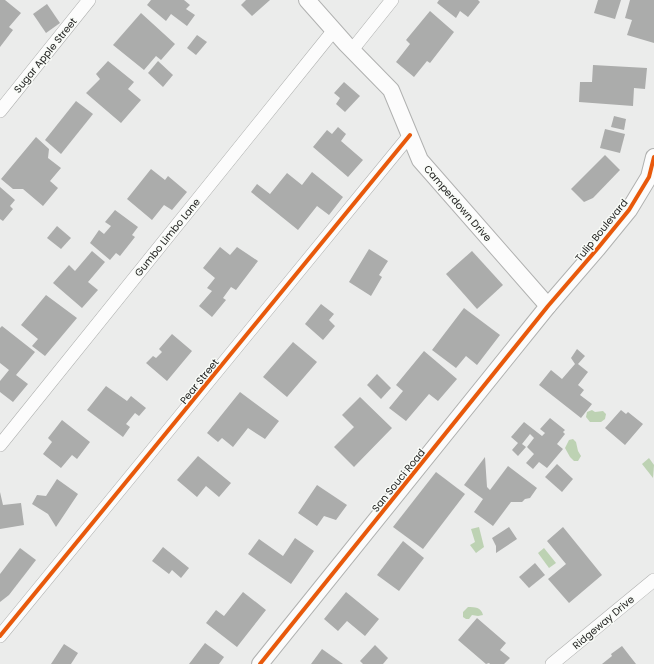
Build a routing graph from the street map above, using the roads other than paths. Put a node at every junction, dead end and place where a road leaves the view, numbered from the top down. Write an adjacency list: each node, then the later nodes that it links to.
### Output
1 (89, 0): 6 (street, Sugar Apple Street)
2 (307, 0): 4 (street, Camperdown Drive)
3 (392, 0): 5 (street)
4 (334, 30): 5 (street, Camperdown Drive); 10 (street, Gumbo Limbo Lane)
5 (352, 50): 7 (street, Camperdown Drive)
6 (0, 111)
7 (410, 136): 9 (street, Camperdown Drive); 12 (street, Pear Street)
8 (654, 156): 9 (street, Tulip Boulevard)
9 (548, 306): 13 (street, San Souci Road)
10 (0, 444)
11 (654, 580): 14 (street, Ridgeway Drive)
12 (0, 636)
13 (260, 664)
14 (552, 664)

